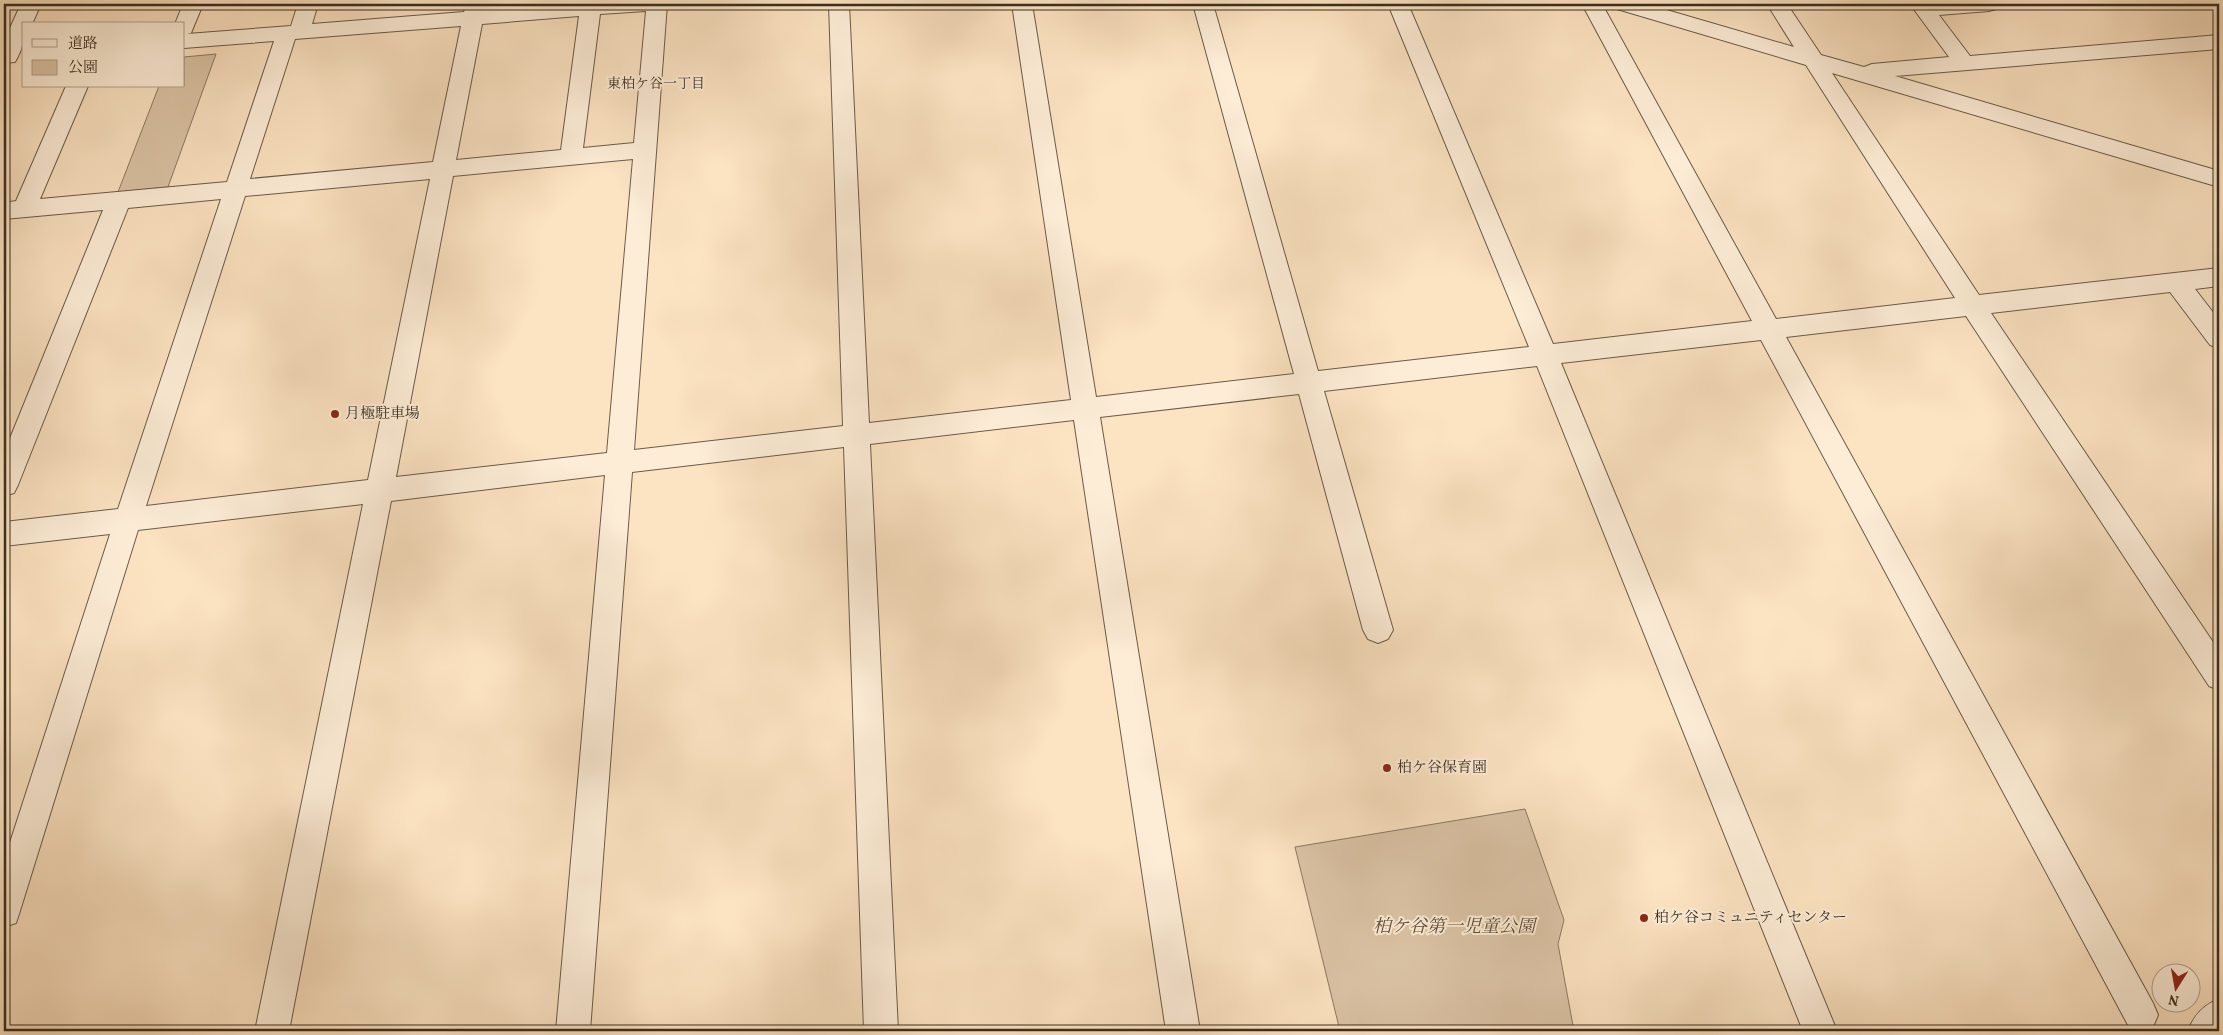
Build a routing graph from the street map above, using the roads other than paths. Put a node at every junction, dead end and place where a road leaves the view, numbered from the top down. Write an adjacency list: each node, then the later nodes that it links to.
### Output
1 (32, 4): 17 (street)
2 (193, 4): 18 (street)
3 (308, 4): 20 (street)
4 (648, 4): 15 (street)
5 (658, 4): 28 (street)
6 (839, 4): 43 (street)
7 (1022, 4): 42 (street)
8 (1203, 4): 41 (street)
9 (1398, 4): 40 (street)
10 (1592, 4): 38 (street)
11 (1624, 4): 24 (street)
12 (1777, 4): 24 (street)
13 (1989, 4): 14 (street)
14 (1922, 7): 25 (street)
15 (590, 9): 16 (street); 29 (street)
16 (474, 11): 20 (street); 30 (street)
17 (25, 22)
18 (185, 25)
19 (22, 29): 23 (street)
20 (293, 31): 21 (street); 32 (street)
21 (185, 41)
22 (2219, 42): 25 (street)
23 (11, 56)
24 (1812, 59): 26 (street); 37 (street)
25 (1964, 63): 26 (street)
26 (1856, 72): 31 (street)
27 (76, 88): 34 (street)
28 (646, 150): 29 (street); 44 (street)
29 (571, 157): 30 (street)
30 (444, 169): 32 (street); 46 (street)
31 (2219, 179)
32 (237, 189): 33 (street); 47 (street)
33 (119, 200): 34 (street); 45 (street)
34 (14, 210)
35 (2219, 277): 36 (street)
36 (2176, 282): 37 (street); 39 (street)
37 (1973, 306): 38 (street); 50 (street)
38 (1768, 329): 40 (street); 52 (street)
39 (2219, 338)
40 (1545, 355): 41 (street); 58 (street)
41 (1309, 382): 42 (street); 49 (street)
42 (1086, 408): 43 (street); 57 (street)
43 (856, 435): 44 (street); 56 (street)
44 (620, 462): 46 (street); 55 (street)
45 (4, 485)
46 (379, 490): 47 (street); 54 (street)
47 (128, 519): 48 (street); 51 (street)
48 (4, 534)
49 (1378, 630)
50 (2219, 676)
51 (4, 911)
52 (2141, 1015)
53 (2219, 1016): 59 (street)
54 (272, 1031)
55 (573, 1031)
56 (881, 1031)
57 (1184, 1031)
58 (1820, 1031)
59 (2205, 1031)

